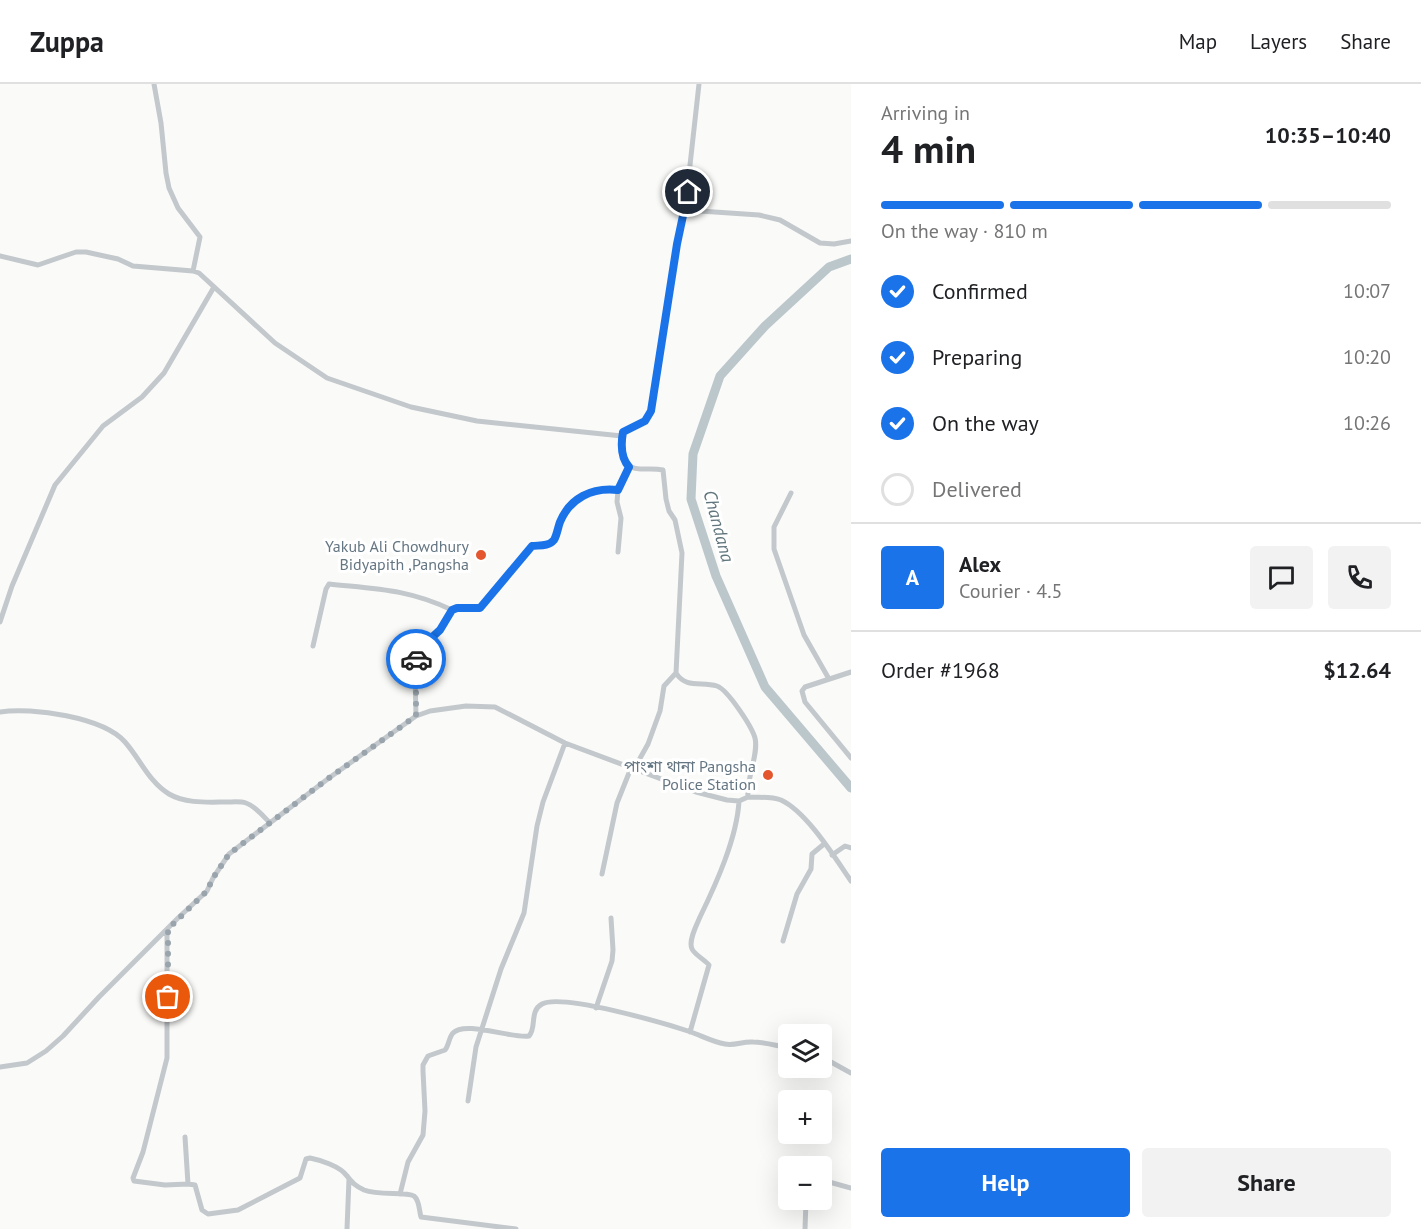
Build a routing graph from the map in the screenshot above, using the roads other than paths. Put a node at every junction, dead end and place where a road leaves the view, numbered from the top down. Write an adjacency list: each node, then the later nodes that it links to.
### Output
1 (154, 84): 6 (street)
2 (699, 84): 3 (street)
3 (685, 210): 4 (street); 8 (street)
4 (851, 241)
5 (0, 256): 6 (street)
6 (194, 271): 7 (street)
7 (214, 287): 8 (street); 14 (street)
8 (622, 436): 9 (street)
9 (629, 467): 10 (street); 17 (street)
10 (618, 490): 12 (street); 13 (street)
11 (791, 493): 18 (street)
12 (618, 552)
13 (452, 610): 15 (street); 20 (street)
14 (0, 622)
15 (313, 646)
16 (851, 672): 18 (street)
17 (676, 673): 23 (street); 24 (street)
18 (829, 679): 22 (street)
19 (0, 712): 26 (street)
20 (416, 716): 21 (street); 26 (street)
21 (565, 743): 23 (street); 36 (street)
22 (851, 758)
23 (633, 769): 25 (street); 30 (street)
24 (748, 797): 25 (street); 27 (street)
25 (739, 801): 37 (street)
26 (270, 823): 33 (street)
27 (824, 844): 29 (street); 34 (street)
28 (851, 848): 29 (street)
29 (832, 855): 31 (street)
30 (602, 874)
31 (851, 881)
32 (611, 918): 35 (street)
33 (168, 929): 40 (street); 46 (street)
34 (783, 941)
35 (596, 1008): 36 (street); 37 (street)
36 (482, 1030): 42 (street); 48 (street)
37 (690, 1032): 38 (street)
38 (778, 1046)
39 (832, 1063): 41 (street)
40 (0, 1067)
41 (851, 1073)
42 (468, 1101)
43 (185, 1137): 46 (street)
44 (349, 1179): 46 (street); 48 (street); 51 (street)
45 (832, 1183): 47 (street)
46 (188, 1184)
47 (851, 1188)
48 (400, 1194): 50 (street)
49 (806, 1210): 53 (street)
50 (488, 1227): 52 (street)
51 (347, 1229)
52 (516, 1229)
53 (805, 1229)

